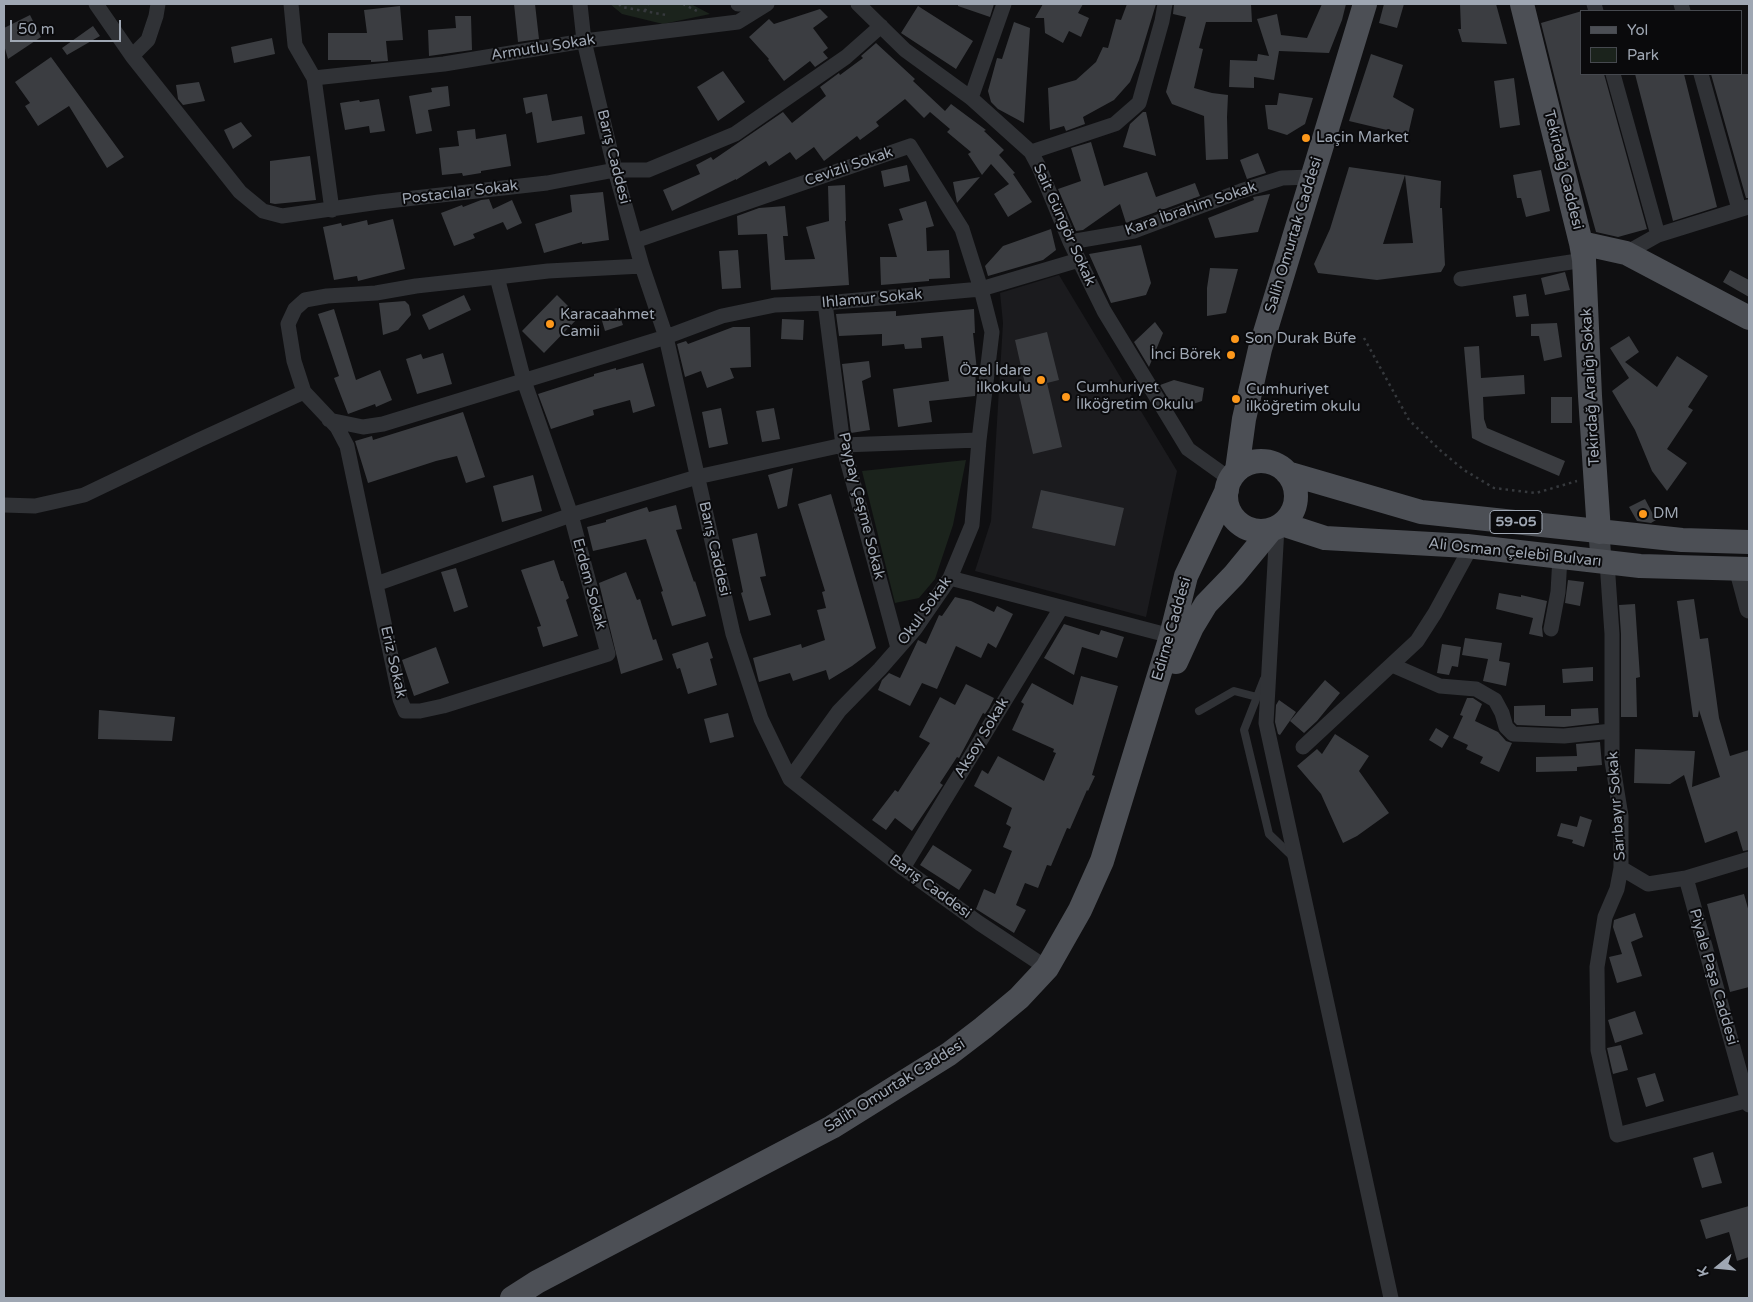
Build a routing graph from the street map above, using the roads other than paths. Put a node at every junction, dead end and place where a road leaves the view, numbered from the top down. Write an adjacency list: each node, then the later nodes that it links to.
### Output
1 (96, 4): 14 (street, Postacılar Sokak)
2 (158, 4): 14 (street)
3 (291, 4): 17 (street)
4 (580, 4): 13 (street, Barış Caddesi)
5 (738, 4): 6 (street)
6 (768, 4): 13 (street, Armutlu Sokak)
7 (858, 4): 12 (street, Sait Güngör Sokak)
8 (1004, 4): 18 (street)
9 (1165, 4): 19 (street)
10 (1365, 4): 21 (main road, Salih Omurtak Caddesi)
11 (1523, 4): 27 (main road, Tekirdağ Caddesi)
12 (881, 26): 18 (street, Sait Güngör Sokak); 20 (street, Postacılar Sokak)
13 (584, 41): 17 (street, Armutlu Sokak); 20 (street, Barış Caddesi)
14 (132, 56): 23 (street, Postacılar Sokak)
15 (1613, 75): 24 (street)
16 (1701, 75): 22 (street)
17 (314, 78): 23 (street)
18 (970, 98): 19 (street, Sait Güngör Sokak)
19 (1031, 152): 26 (street, Sait Güngör Sokak)
20 (615, 170): 23 (street, Postacılar Sokak); 25 (street, Barış Caddesi)
21 (1312, 177): 26 (street, Kara İbrahim Sokak); 44 (main road, Salih Omurtak Caddesi)
22 (1744, 208): 24 (street)
23 (332, 210)
24 (1658, 235): 28 (street)
25 (636, 241): 30 (street, Barış Caddesi); 33 (street, Cevizli Sokak)
26 (1070, 242): 29 (street, Sait Güngör Sokak)
27 (1582, 252): 28 (main road, Tekirdağ Caddesi); 32 (street); 48 (main road, Tekirdağ Aralığı Sokak)
28 (1626, 253): 35 (main road, Tekirdağ Caddesi)
29 (1079, 260): 33 (street, Ihlamur Sokak); 44 (street, Sait Güngör Sokak)
30 (642, 266): 31 (street); 36 (street, Barış Caddesi)
31 (497, 277): 37 (street, Erdem Sokak); 38 (street)
32 (1461, 279)
33 (981, 290): 34 (street, Ihlamur Sokak); 40 (street, Okul Sokak)
34 (825, 303): 36 (street, Ihlamur Sokak); 41 (street, Paypay Çeşme Sokak)
35 (1749, 318)
36 (666, 337): 37 (street, Ihlamur Sokak); 43 (street, Barış Caddesi)
37 (524, 381): 39 (street, Ihlamur Sokak); 46 (street, Erdem Sokak)
38 (304, 392): 39 (street, Eriz Sokak); 45 (street)
39 (326, 416): 55 (street, Eriz Sokak)
40 (979, 440): 41 (street); 54 (street, Okul Sokak)
41 (843, 446): 43 (street); 60 (street, Paypay Çeşme Sokak)
42 (1287, 473): 44 (main road); 47 (main road); 48 (main road, Ali Osman Çelebi Bulvarı / 59-05)
43 (697, 477): 46 (street); 69 (street, Barış Caddesi)
44 (1231, 480): 47 (main road); 59 (main road, Edirne Caddesi)
45 (4, 505)
46 (571, 515): 55 (street); 61 (street, Erdem Sokak)
47 (1277, 527): 50 (main road, Ali Osman Çelebi Bulvarı); 63 (street); 67 (main road)
48 (1599, 532): 49 (main road, Ali Osman Çelebi Bulvarı / 59-05); 52 (main road)
49 (1749, 542)
50 (1471, 547): 51 (main road, Ali Osman Çelebi Bulvarı); 62 (street)
51 (1560, 557): 52 (main road, Ali Osman Çelebi Bulvarı); 58 (street)
52 (1604, 562): 53 (main road, Ali Osman Çelebi Bulvarı); 66 (street, Sarıbayır Sokak)
53 (1743, 569): 57 (street)
54 (950, 578): 56 (street); 60 (street, Okul Sokak)
55 (376, 584): 61 (street, Eriz Sokak)
56 (1061, 608): 59 (street); 72 (street, Aksoy Sokak)
57 (1749, 609)
58 (1551, 629)
59 (1171, 636): 67 (main road, Edirne Caddesi)
60 (898, 648): 69 (street, Okul Sokak)
61 (608, 654)
62 (1392, 665): 66 (street); 68 (street)
63 (1269, 666): 64 (lane); 70 (street)
64 (1257, 697): 65 (lane); 70 (lane)
65 (1199, 711)
66 (1612, 730): 73 (street, Sarıbayır Sokak)
67 (1139, 744): 75 (main road, Salih Omurtak Caddesi)
68 (1303, 747)
69 (790, 779): 72 (street, Barış Caddesi)
70 (1295, 859): 78 (street)
71 (1749, 860): 74 (street)
72 (903, 868): 75 (street, Barış Caddesi)
73 (1621, 868): 74 (street); 76 (street, Sarıbayır Sokak)
74 (1686, 878): 76 (street, Piyale Paşa Caddesi)
75 (1047, 968): 77 (main road, Salih Omurtak Caddesi)
76 (1749, 1102)
77 (512, 1298)
78 (1391, 1298)

